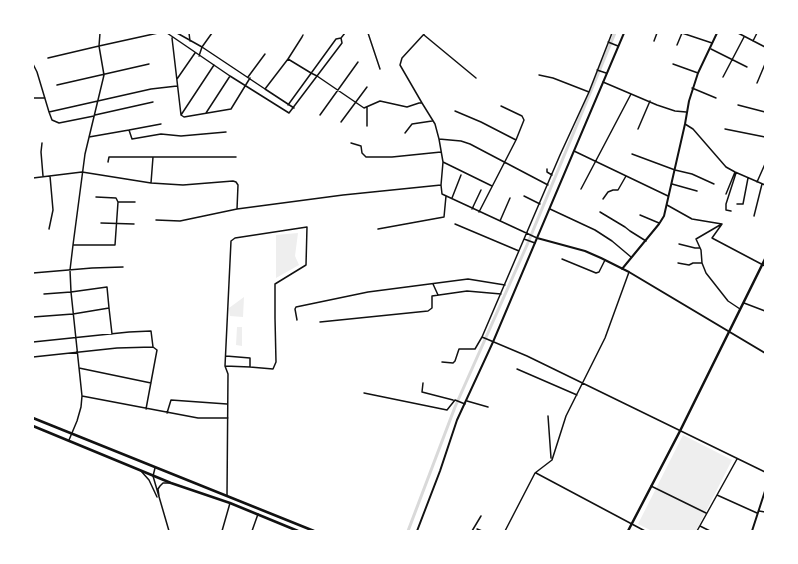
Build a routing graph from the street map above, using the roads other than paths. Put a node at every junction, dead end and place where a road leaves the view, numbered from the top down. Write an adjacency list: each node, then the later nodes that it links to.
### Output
1 (100, 33): 27 (street)
2 (158, 33): 27 (street)
3 (167, 33): 19 (street)
4 (177, 33): 21 (street)
5 (189, 33): 21 (street)
6 (212, 33): 29 (street)
7 (345, 33): 20 (street)
8 (368, 33): 45 (street)
9 (612, 33): 24 (street)
10 (624, 33): 28 (street)
11 (657, 33): 22 (street)
12 (682, 33): 25 (street); 26 (street)
13 (717, 33): 25 (street)
14 (739, 33): 18 (street)
15 (757, 33): 23 (street)
16 (424, 34): 56 (street); 76 (street)
17 (302, 35): 36 (street)
18 (744, 36): 23 (street); 37 (street)
19 (172, 38): 32 (street); 57 (street)
20 (341, 38): 47 (street); 53 (street)
21 (190, 41): 29 (street)
22 (654, 41)
23 (753, 41): 30 (street)
24 (609, 42): 28 (street); 46 (street)
25 (713, 43): 31 (street)
26 (677, 44)
27 (99, 46): 35 (street); 50 (street)
28 (617, 46): 48 (street)
29 (202, 47): 34 (street); 55 (street)
30 (765, 47)
31 (711, 49): 37 (street); 49 (street)
32 (195, 53): 34 (street); 57 (street)
33 (265, 54): 55 (street)
34 (199, 56): 43 (street)
35 (48, 58)
36 (288, 58): 47 (street); 65 (street)
37 (733, 59): 44 (street); 54 (street)
38 (358, 62): 66 (street)
39 (33, 64): 70 (street)
40 (149, 64): 50 (street)
41 (673, 64): 49 (street)
42 (765, 64): 59 (street)
43 (214, 65): 52 (street); 87 (street)
44 (747, 66)
45 (380, 69)
46 (598, 70): 48 (street); 67 (street)
47 (311, 73): 53 (street); 77 (street)
48 (606, 73): 58 (street)
49 (698, 73): 64 (street)
50 (104, 75): 60 (street); 72 (street)
51 (539, 75): 67 (street)
52 (230, 76): 62 (street); 86 (street)
53 (317, 76): 66 (street); 81 (street)
54 (723, 77)
55 (249, 78): 62 (street); 65 (street)
56 (476, 78)
57 (177, 79): 61 (street)
58 (603, 82): 68 (street); 106 (street)
59 (757, 83)
60 (57, 85)
61 (177, 86): 72 (street); 87 (street)
62 (246, 86): 81 (street); 86 (street)
63 (367, 87): 75 (street)
64 (692, 88): 71 (street); 84 (street)
65 (265, 89): 77 (street)
66 (337, 91): 75 (street); 88 (street)
67 (589, 92): 120 (street)
68 (630, 94): 73 (street); 114 (street)
69 (33, 98): 70 (street)
70 (45, 98): 83 (street)
71 (716, 98)
72 (98, 101): 83 (street); 89 (street)
73 (650, 101): 84 (street); 95 (street)
74 (153, 102): 89 (street)
75 (355, 102): 80 (street); 91 (street)
76 (422, 104): 80 (street); 90 (street)
77 (288, 105): 81 (street)
78 (738, 105): 85 (street)
79 (500, 106): 103 (street)
80 (367, 107): 94 (street)
81 (294, 108)
82 (455, 111): 103 (street)
83 (50, 112): 89 (street)
84 (686, 112): 93 (street)
85 (765, 112)
86 (206, 113): 87 (street)
87 (181, 115)
88 (320, 115)
89 (94, 116): 100 (street)
90 (433, 121): 99 (street); 102 (street)
91 (341, 122)
92 (161, 124): 97 (street)
93 (685, 124): 117 (street); 119 (street)
94 (367, 126)
95 (638, 129)
96 (725, 129): 101 (street)
97 (129, 130): 98 (street); 100 (street)
98 (226, 132)
99 (405, 133)
100 (89, 137): 118 (street)
101 (765, 137)
102 (439, 139): 107 (street); 113 (street)
103 (516, 140): 113 (street)
104 (42, 143): 121 (street)
105 (351, 143): 107 (street)
106 (574, 151): 114 (street); 154 (street)
107 (441, 152): 112 (street)
108 (632, 154): 117 (street)
109 (153, 157): 110 (street); 111 (street); 127 (street)
110 (236, 157)
111 (108, 162)
112 (443, 162): 132 (street); 135 (street)
113 (505, 162): 133 (street); 135 (street)
114 (596, 162): 124 (street); 136 (street)
115 (765, 164): 128 (street)
116 (547, 169): 120 (street)
117 (675, 170): 129 (street); 130 (street)
118 (82, 172): 122 (street); 127 (street); 176 (street)
119 (735, 172): 126 (street); 139 (street); 155 (street)
120 (552, 175): 133 (street)
121 (44, 176): 122 (street); 125 (street)
122 (50, 176): 168 (street)
123 (461, 176): 145 (street)
124 (626, 176): 143 (street); 146 (street)
125 (33, 178)
126 (748, 178): 128 (street); 150 (street)
127 (151, 182): 152 (street)
128 (757, 182): 131 (street)
129 (672, 184): 138 (street); 143 (street)
130 (714, 184)
131 (762, 184): 134 (street); 159 (street)
132 (440, 185): 140 (street); 152 (street)
133 (548, 185): 149 (street)
134 (765, 185)
135 (492, 186): 156 (street)
136 (582, 189)
137 (482, 190): 153 (street)
138 (697, 191)
139 (726, 194)
140 (446, 196): 145 (street); 169 (street)
141 (524, 196): 149 (street)
142 (96, 197): 147 (street)
143 (669, 197): 151 (street)
144 (510, 198): 161 (street)
145 (451, 199): 153 (street)
146 (603, 199)
147 (118, 202): 148 (street); 163 (street)
148 (135, 202)
149 (540, 204): 170 (street)
150 (738, 204)
151 (667, 205): 166 (street); 167 (street)
152 (237, 209): 160 (street)
153 (472, 209): 156 (street)
154 (550, 209): 171 (street); 179 (street)
155 (731, 211)
156 (479, 212): 161 (street)
157 (600, 212): 173 (street)
158 (640, 215): 166 (street)
159 (754, 216)
160 (156, 220)
161 (500, 221): 170 (street)
162 (101, 223): 163 (street)
163 (116, 224): 164 (street); 176 (street)
164 (134, 224)
165 (455, 224): 178 (street)
166 (660, 224): 173 (street)
167 (722, 224): 177 (street); 185 (street)
168 (49, 229)
169 (378, 229)
170 (526, 234): 171 (street); 172 (street)
171 (538, 238): 174 (street); 182 (street)
172 (524, 239): 174 (street); 178 (street)
173 (646, 241): 179 (street)
174 (535, 243): 210 (street)
175 (679, 244): 177 (street)
176 (73, 245): 188 (street)
177 (700, 248): 184 (street)
178 (519, 251): 192 (street)
179 (631, 257): 187 (street)
180 (562, 259): 182 (street)
181 (765, 259): 185 (main road)
182 (605, 260): 187 (street)
183 (678, 263): 184 (street)
184 (702, 263): 199 (street)
185 (764, 265): 197 (main road)
186 (123, 267): 188 (street)
187 (622, 269): 189 (street)
188 (70, 270): 190 (street); 193 (street)
189 (629, 272): 205 (street); 223 (street)
190 (33, 273)
191 (433, 284): 192 (street); 196 (street); 203 (street)
192 (505, 284): 195 (street)
193 (71, 292): 194 (street); 198 (street); 201 (street)
194 (44, 294)
195 (501, 294): 196 (street); 208 (street)
196 (438, 295): 204 (street)
197 (744, 303): 199 (main road); 200 (street)
198 (109, 308): 201 (street); 206 (street)
199 (740, 309): 205 (main road)
200 (765, 312)
201 (73, 314): 202 (street); 207 (street)
202 (33, 317)
203 (297, 320)
204 (320, 322)
205 (729, 331): 213 (street); 238 (main road)
206 (112, 334): 207 (street); 211 (street)
207 (75, 338): 209 (street); 212 (street)
208 (483, 338): 210 (street); 216 (street)
209 (33, 342)
210 (491, 342): 223 (street); 228 (street)
211 (153, 347): 212 (street); 221 (street)
212 (77, 352): 215 (street); 219 (street)
213 (765, 353)
214 (225, 356): 217 (street); 218 (street); 218 (street)
215 (33, 357)
216 (442, 362)
217 (225, 366): 218 (street); 230 (street)
218 (250, 367)
219 (79, 368): 221 (street); 226 (street)
220 (517, 369): 225 (street)
221 (151, 383): 232 (street)
222 (423, 383): 227 (street)
223 (583, 383): 225 (street); 238 (street)
224 (364, 393): 227 (street)
225 (577, 395): 242 (street)
226 (82, 396): 232 (street); 239 (street)
227 (454, 400): 229 (street)
228 (466, 400): 229 (street); 231 (street)
229 (464, 403): 269 (street)
230 (228, 404): 233 (street); 236 (street)
231 (488, 407)
232 (146, 409): 233 (street)
233 (167, 413): 236 (street)
234 (548, 416): 242 (street)
235 (33, 418): 239 (main road)
236 (228, 418): 252 (street)
237 (33, 426): 240 (main road)
238 (680, 431): 241 (street); 249 (main road)
239 (71, 433): 240 (street); 243 (main road)
240 (69, 440): 244 (main road)
241 (737, 458): 245 (street); 251 (street)
242 (552, 460): 246 (street)
243 (155, 467): 247 (street); 252 (main road)
244 (142, 471): 247 (main road); 253 (street)
245 (765, 472)
246 (535, 473): 261 (street); 272 (street)
247 (153, 476): 248 (main road); 253 (street)
248 (171, 483): 253 (street); 254 (main road)
249 (651, 486): 258 (street); 261 (main road)
250 (765, 491): 256 (street)
251 (717, 495): 256 (street); 258 (street)
252 (227, 496): 254 (main road); 268 (main road)
253 (160, 502): 264 (street)
254 (225, 502): 255 (main road)
255 (230, 503): 259 (main road); 265 (street)
256 (758, 512): 257 (street); 277 (street)
257 (765, 512)
258 (706, 513): 262 (street)
259 (258, 514): 266 (street); 267 (main road)
260 (481, 516): 270 (street)
261 (632, 524): 273 (main road); 274 (street)
262 (700, 526): 275 (street); 276 (street)
263 (477, 529): 271 (street)
264 (169, 531)
265 (222, 531)
266 (252, 531)
267 (298, 531)
268 (314, 531)
269 (417, 531)
270 (472, 531)
271 (482, 531)
272 (505, 531)
273 (628, 531)
274 (645, 531)
275 (697, 531)
276 (710, 531)
277 (752, 531)

